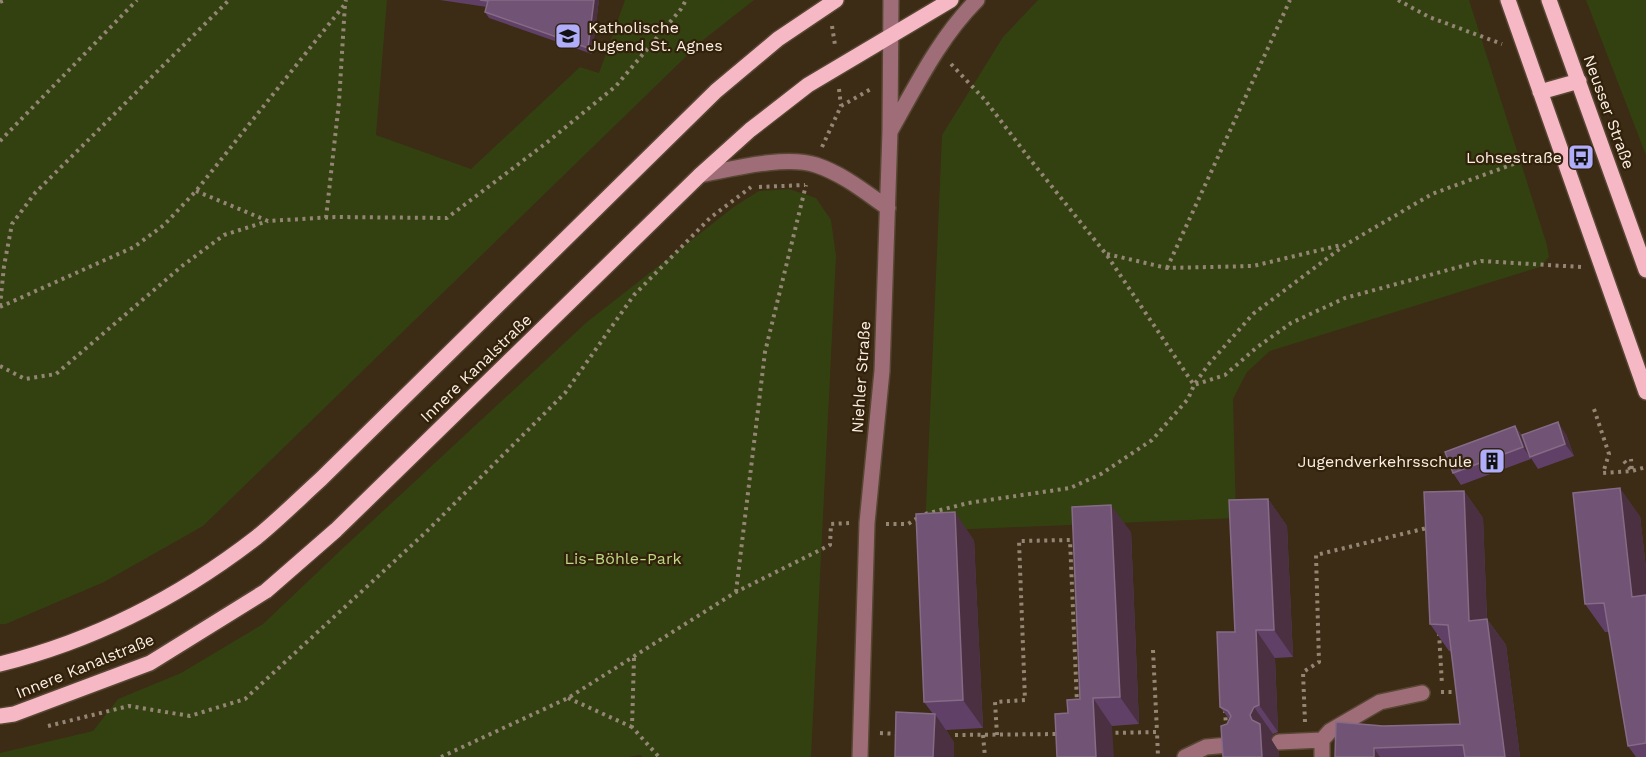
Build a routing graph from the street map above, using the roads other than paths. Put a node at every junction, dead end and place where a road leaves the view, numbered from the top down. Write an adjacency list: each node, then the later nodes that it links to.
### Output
1 (836, 0): 15 (main road, Innere Kanalstraße)
2 (891, 0): 7 (street, Niehler Straße)
3 (951, 0): 7 (main road, Innere Kanalstraße)
4 (976, 0): 10 (street)
5 (1508, 0): 9 (main road)
6 (1549, 0): 8 (main road, Neusser Straße)
7 (891, 34): 10 (street, Niehler Straße); 11 (main road, Innere Kanalstraße)
8 (1579, 81): 9 (main road); 13 (main road, Neusser Straße)
9 (1540, 92): 14 (main road)
10 (890, 131): 12 (street, Niehler Straße)
11 (700, 175): 12 (street); 17 (main road, Innere Kanalstraße)
12 (888, 208): 21 (street, Niehler Straße)
13 (1646, 270)
14 (1646, 392)
15 (0, 664)
16 (1422, 693): 18 (street)
17 (0, 716)
18 (1322, 740): 19 (street); 23 (street)
19 (1279, 742)
20 (1233, 744): 22 (street)
21 (860, 757)
22 (1185, 757)
23 (1322, 757)

